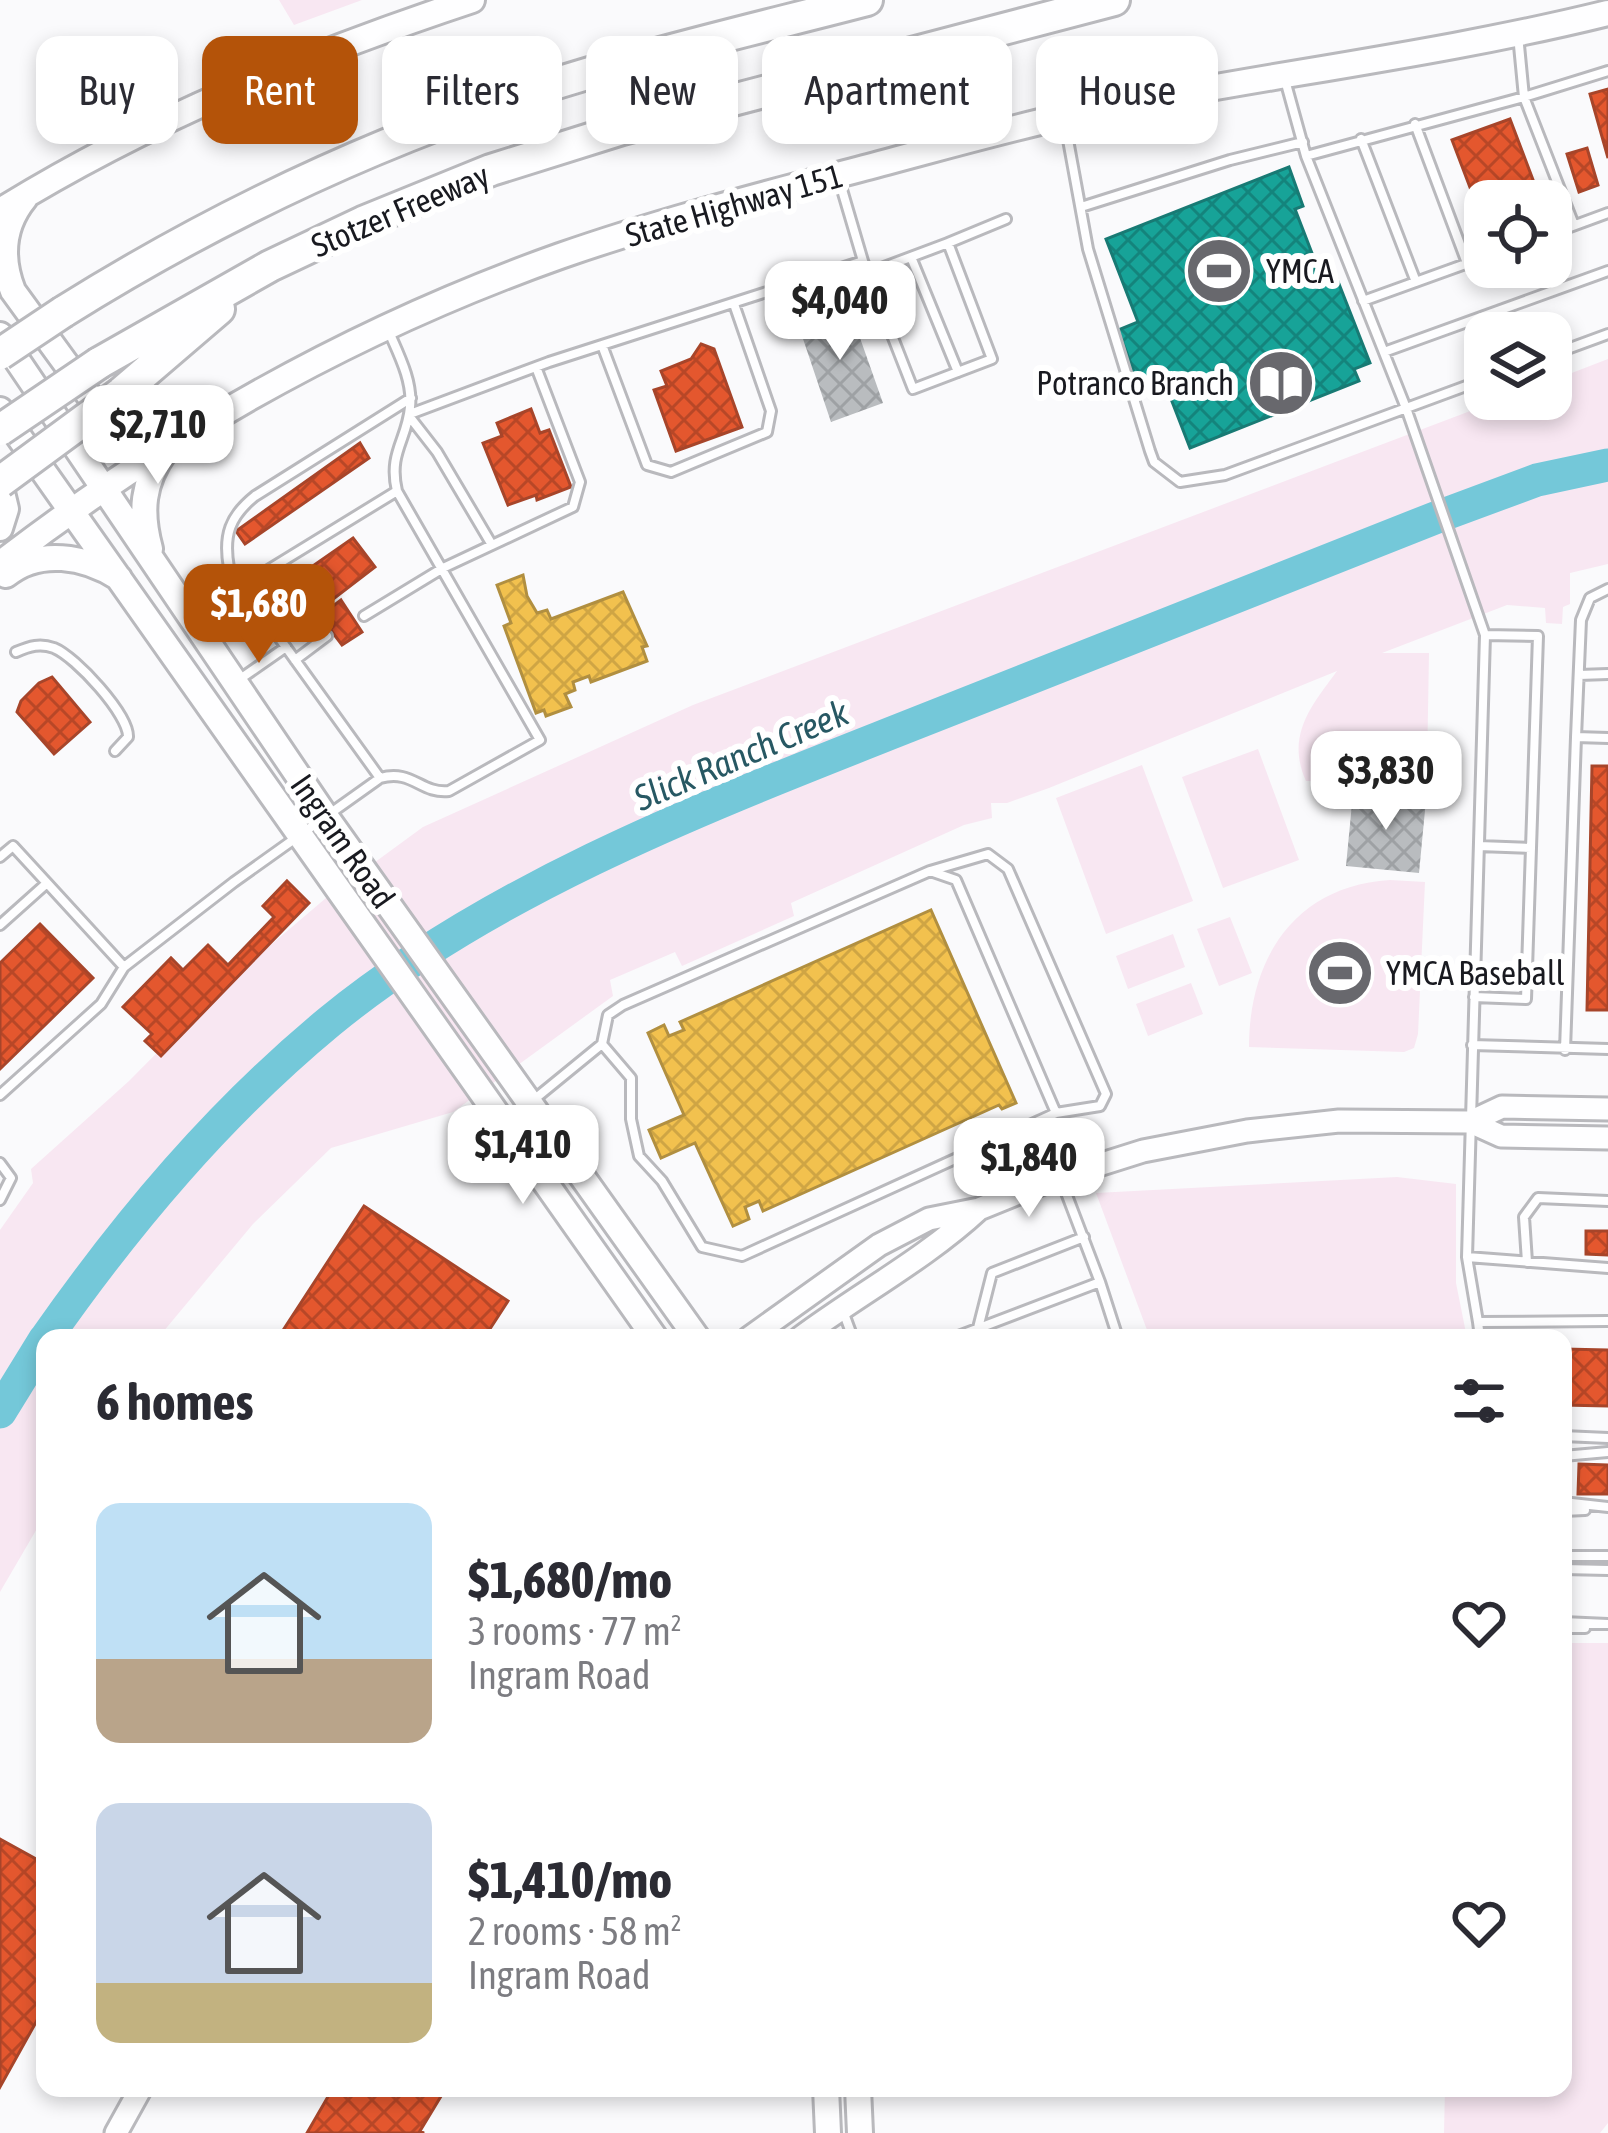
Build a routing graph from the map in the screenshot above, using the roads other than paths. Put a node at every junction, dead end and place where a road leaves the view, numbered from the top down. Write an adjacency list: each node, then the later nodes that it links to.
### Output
1 (472, 0): 17 (main road)
2 (867, 0): 40 (highway, Stotzer Freeway, bridge)
3 (1114, 0): 28 (highway, Stotzer Freeway)
4 (1608, 13): 5 (main road, State Highway 151)
5 (1517, 34): 7 (main road, State Highway 151); 9 (lane)
6 (1608, 71): 9 (lane)
7 (1285, 77): 8 (main road, State Highway 151); 13 (lane)
8 (1218, 89)
9 (1524, 98): 11 (lane); 22 (lane)
10 (1036, 123): 16 (main road, State Highway 151)
11 (1415, 124): 12 (lane); 24 (lane)
12 (1361, 140): 15 (lane); 31 (lane)
13 (1303, 142): 15 (lane); 19 (lane)
14 (1069, 144): 19 (lane)
15 (1306, 156): 32 (lane)
16 (838, 175): 26 (lane); 34 (main road, State Highway 151)
17 (32, 191): 18 (main road); 49 (main road)
18 (0, 206)
19 (1081, 208): 45 (lane)
20 (1608, 213): 22 (lane)
21 (1006, 219): 23 (lane)
22 (1574, 225)
23 (948, 243): 25 (lane); 42 (lane)
24 (1464, 255)
25 (911, 257): 30 (lane); 42 (lane)
26 (863, 261): 30 (lane); 33 (lane)
27 (1464, 264): 31 (lane)
28 (270, 266): 48 (highway, Stotzer Freeway, bridge); 50 (highway, bridge)
29 (1608, 271): 39 (lane)
30 (868, 273): 42 (lane)
31 (1416, 282): 32 (lane)
32 (1364, 301): 39 (lane)
33 (734, 304): 37 (lane); 37 (lane)
34 (387, 327): 44 (lane); 49 (main road, State Highway 151)
35 (1608, 334): 38 (lane)
36 (0, 335): 51 (main road, Ingram Road)
37 (602, 345): 41 (lane)
38 (1572, 347)
39 (1384, 352): 45 (lane)
40 (0, 354)
41 (536, 367): 47 (lane); 55 (lane)
42 (958, 371)
43 (1464, 387): 45 (lane)
44 (411, 398): 47 (lane); 61 (lane)
45 (1406, 408): 64 (lane)
46 (0, 410): 53 (main road, Ingram Road)
47 (409, 416): 52 (lane); 55 (lane)
48 (0, 430)
49 (180, 437): 51 (main road, State Highway 151); 57 (main road)
50 (0, 483): 54 (main road)
51 (103, 488): 53 (main road, State Highway 151); 57 (main road, Ingram Road)
52 (397, 491): 58 (lane); 61 (lane)
53 (72, 511): 56 (main road, State Highway 151); 59 (main road, Ingram Road)
54 (0, 528)
55 (492, 545): 58 (lane)
56 (0, 564)
57 (156, 568): 71 (main road, Ingram Road)
58 (443, 568): 63 (lane); 75 (lane)
59 (123, 580): 60 (main road); 77 (main road, Ingram Road)
60 (0, 581)
61 (242, 586): 66 (lane)
62 (1608, 589): 70 (lane)
63 (364, 616)
64 (1485, 634): 78 (lane); 79 (lane)
65 (327, 636): 68 (lane)
66 (286, 647): 68 (lane); 71 (lane)
67 (16, 652): 74 (lane)
68 (295, 660): 75 (lane)
69 (1608, 674): 70 (lane)
70 (1579, 675): 72 (lane)
71 (234, 683): 76 (main road, Ingram Road)
72 (1576, 737): 73 (lane); 89 (lane)
73 (1608, 738)
74 (115, 752)
75 (380, 778): 76 (lane)
76 (326, 817): 77 (lane); 91 (main road, Ingram Road)
77 (299, 835): 84 (lane); 95 (main road, Ingram Road)
78 (1479, 846): 79 (lane); 85 (lane)
79 (1531, 848): 85 (lane)
80 (0, 857): 82 (lane)
81 (931, 871): 86 (lane); 93 (lane); 93 (lane)
82 (47, 883): 83 (lane); 84 (lane)
83 (0, 925)
84 (124, 967): 90 (lane)
85 (1474, 998): 87 (lane)
86 (602, 1044): 91 (lane); 93 (lane)
87 (1472, 1045): 89 (lane); 94 (lane)
88 (1608, 1048): 89 (lane)
89 (1565, 1050)
90 (0, 1095)
91 (528, 1104): 95 (main road); 111 (main road, Ingram Road)
92 (1608, 1109): 94 (street)
93 (1056, 1113)
94 (1470, 1122): 96 (street); 98 (street); 103 (lane)
95 (500, 1123): 110 (main road, Ingram Road)
96 (1608, 1138)
97 (0, 1163): 99 (lane)
98 (1060, 1177): 101 (street); 102 (lane)
99 (0, 1200)
100 (1608, 1201): 104 (lane)
101 (979, 1209): 107 (street); 112 (street)
102 (1084, 1237): 106 (lane); 115 (lane)
103 (1467, 1257): 104 (lane); 108 (lane)
104 (1527, 1262): 105 (lane)
105 (1608, 1268)
106 (1100, 1282): 115 (lane); 116 (lane)
107 (842, 1307): 113 (street); 114 (lane)
108 (1478, 1322): 109 (lane); 117 (lane)
109 (1608, 1322)
110 (649, 1329)
111 (690, 1329)
112 (762, 1329)
113 (812, 1329)
114 (850, 1329)
115 (977, 1329)
116 (1115, 1329)
117 (1479, 1329)
118 (1572, 1436): 119 (lane)
119 (1608, 1438)
120 (1608, 1452): 121 (lane)
121 (1572, 1455)
122 (1572, 1503): 123 (lane)
123 (1608, 1508): 124 (lane)
124 (1572, 1510)
125 (1572, 1556): 126 (lane)
126 (1608, 1556)
127 (1572, 1569): 128 (lane)
128 (1608, 1570)
129 (1572, 1625): 130 (lane)
130 (1608, 1626)
131 (136, 2097): 134 (street)
132 (826, 2097): 135 (main road)
133 (858, 2097): 136 (main road)
134 (116, 2133)
135 (828, 2133)
136 (860, 2133)

